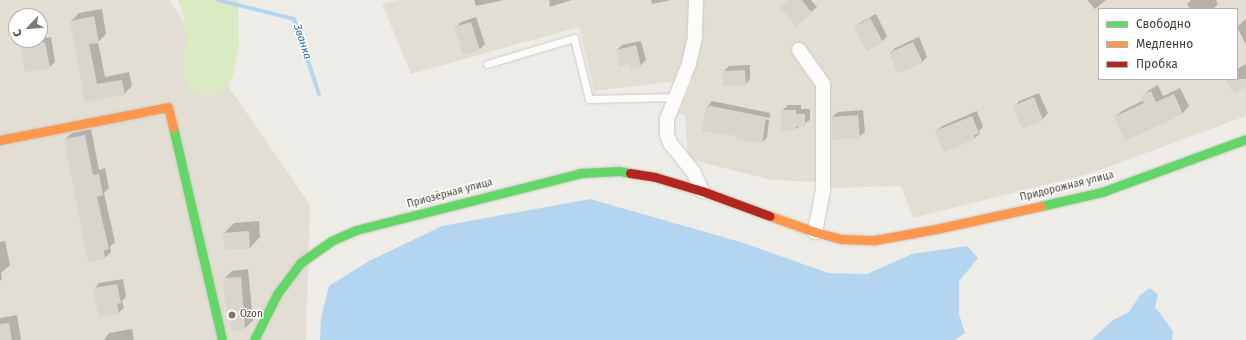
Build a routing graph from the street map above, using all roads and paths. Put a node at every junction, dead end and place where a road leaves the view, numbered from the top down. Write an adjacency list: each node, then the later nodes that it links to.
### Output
1 (696, 0): 4 (street)
2 (799, 50): 8 (street)
3 (487, 64): 4 (lane)
4 (676, 97): 7 (street)
5 (1246, 139): 8 (street, Придорожная улица)
6 (0, 140): 9 (street)
7 (702, 191): 8 (street, Приозёрная улица); 10 (street, Приозёрная улица)
8 (815, 232)
9 (222, 340)
10 (254, 340)

